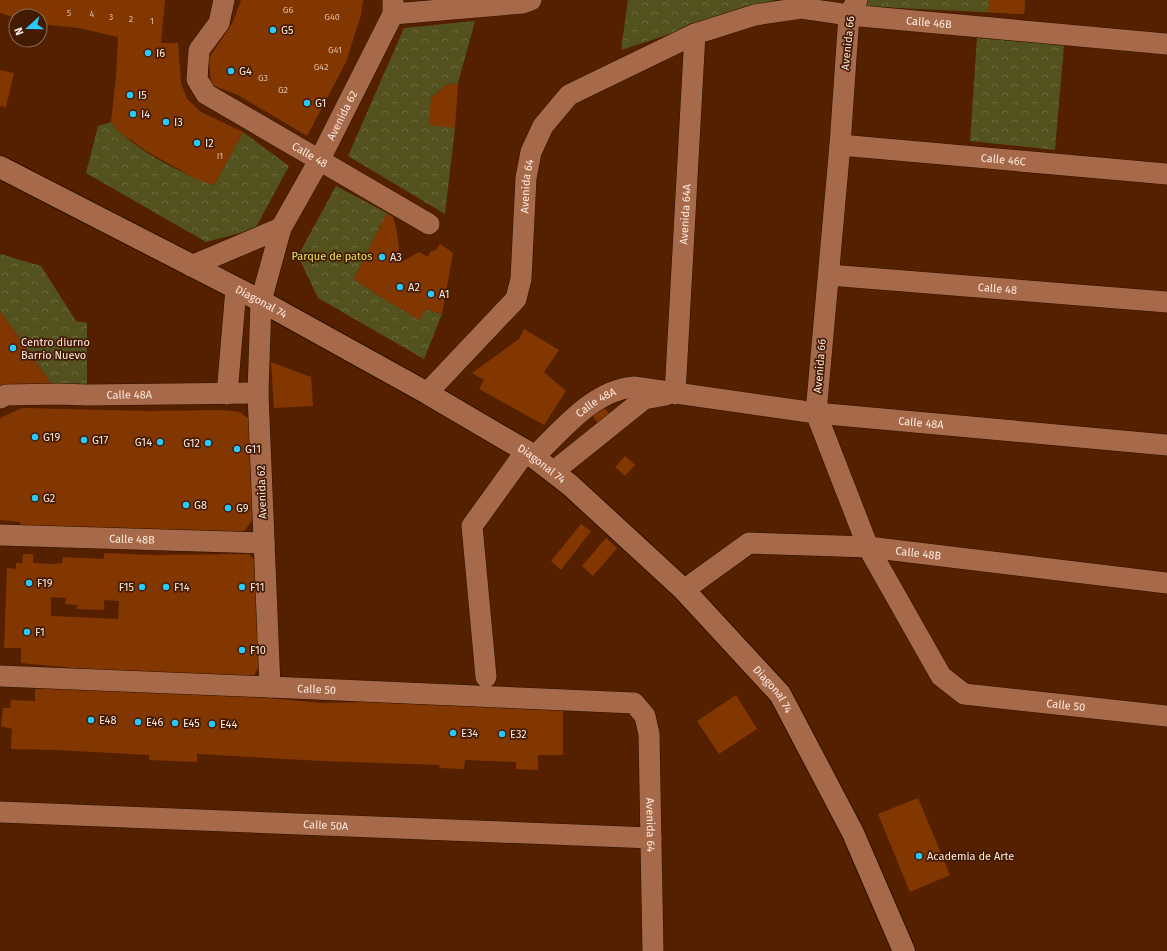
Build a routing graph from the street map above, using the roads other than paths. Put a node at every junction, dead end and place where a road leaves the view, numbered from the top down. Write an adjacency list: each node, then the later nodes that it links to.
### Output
1 (224, 0): 8 (street, Calle 48)
2 (527, 2): 3 (street)
3 (393, 7): 8 (street, Avenida 62)
4 (853, 7): 5 (street, Calle 46B); 6 (street, Calle 46B); 7 (street, Avenida 66)
5 (695, 34): 19 (street, Avenida 64); 21 (street, Avenida 64A)
6 (1167, 44)
7 (840, 145): 10 (street, Calle 46C); 14 (street, Avenida 66)
8 (320, 160): 11 (street, Calle 48); 12 (street, Avenida 62)
9 (0, 167): 13 (street, Diagonal 74)
10 (1167, 174)
11 (429, 224)
12 (280, 228): 13 (street); 16 (street, Avenida 62)
13 (191, 266): 15 (street, Diagonal 74)
14 (829, 275): 17 (street, Calle 48); 23 (street, Avenida 66)
15 (236, 289): 16 (street, Diagonal 74); 20 (street)
16 (261, 301): 18 (street, Avenida 62); 19 (street, Diagonal 74)
17 (1167, 302)
18 (258, 393): 20 (street, Calle 48A); 28 (street, Avenida 62)
19 (427, 393): 25 (street, Diagonal 74)
20 (226, 394): 22 (street, Calle 48A)
21 (675, 394): 23 (street, Calle 48A); 25 (street, Calle 48A); 26 (street, Calle 48A)
22 (0, 398)
23 (816, 413): 24 (street, Calle 48A); 29 (street, Avenida 66)
24 (1167, 445)
25 (530, 454): 26 (street, Diagonal 74); 33 (street, Calle 48A)
26 (553, 472): 31 (street, Diagonal 74)
27 (0, 535): 28 (street, Calle 48B)
28 (264, 543): 34 (street, Avenida 62)
29 (868, 547): 30 (street, Calle 48B); 31 (street, Calle 48B); 35 (street, Avenida 66)
30 (1167, 583)
31 (684, 590): 41 (street, Diagonal 74)
32 (0, 676): 34 (street, Calle 50)
33 (486, 677)
34 (270, 686): 36 (street, Calle 50)
35 (964, 694): 37 (street, Calle 50)
36 (634, 703): 39 (street, Avenida 64)
37 (1167, 716)
38 (0, 812): 39 (street, Calle 50A)
39 (651, 838): 40 (street, Avenida 64)
40 (653, 951)
41 (904, 951)

